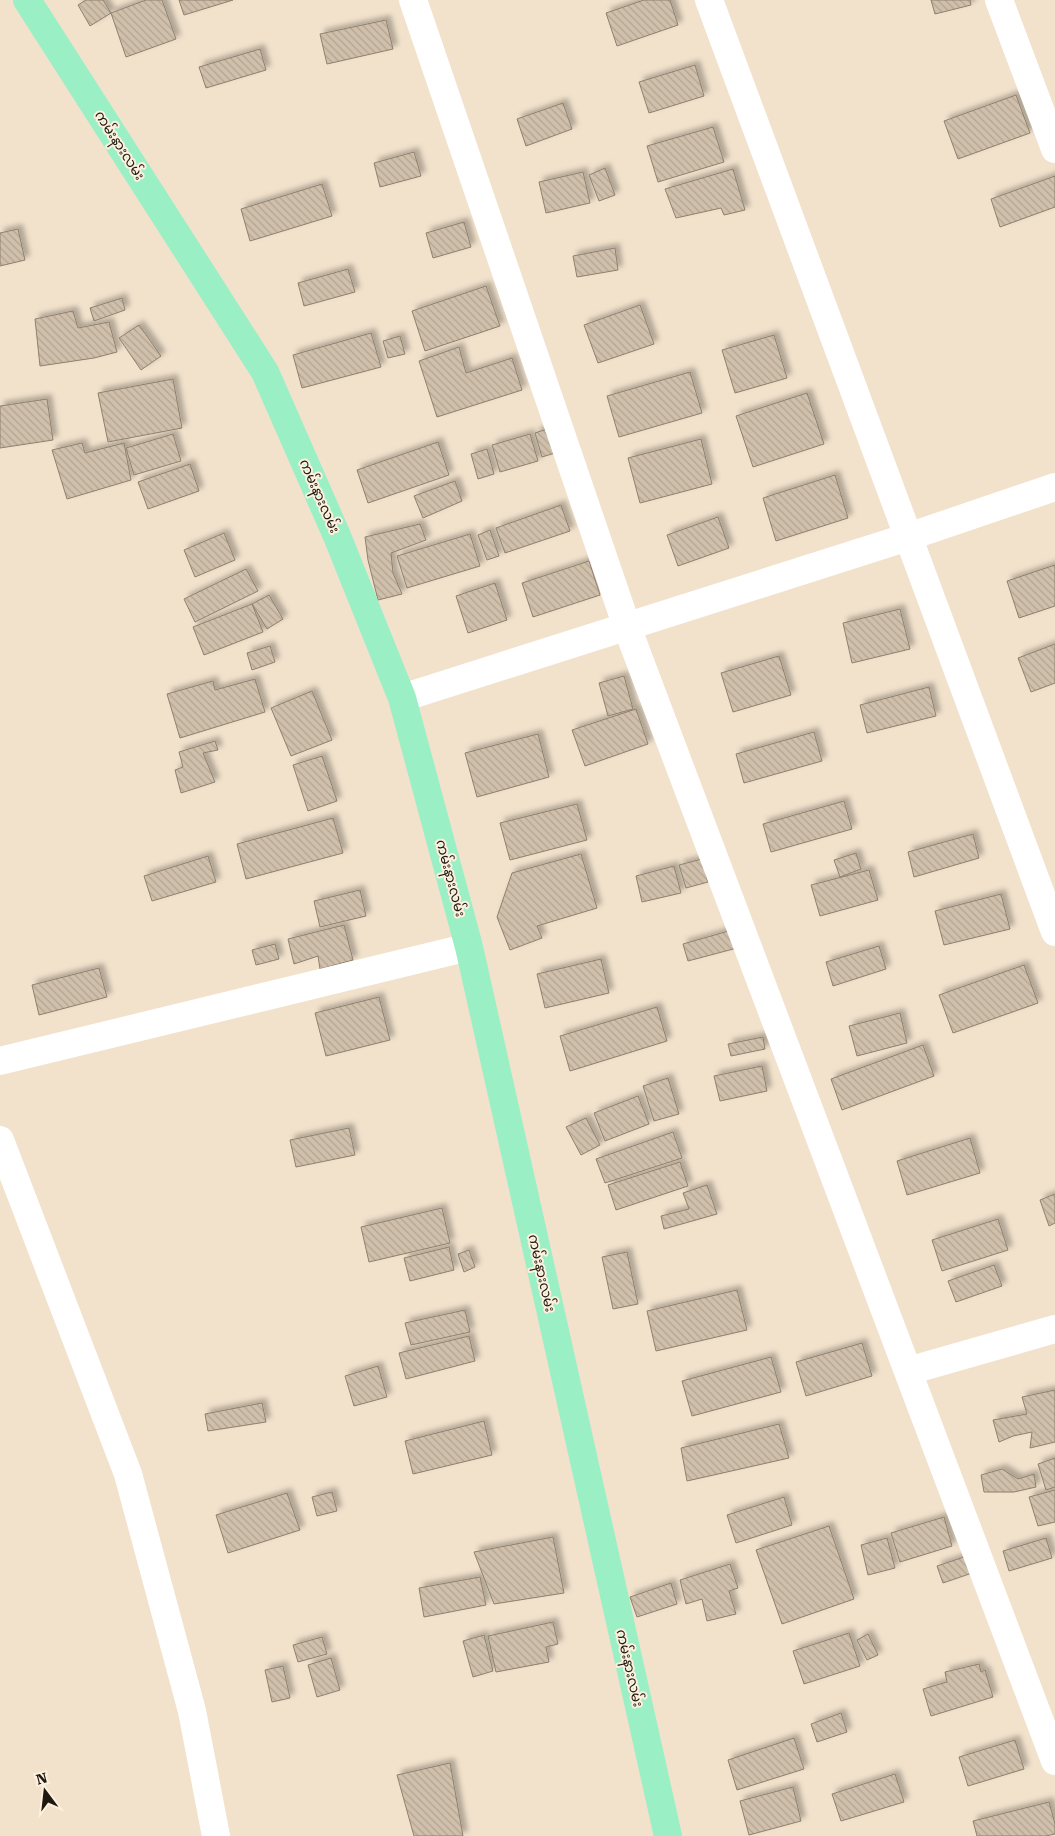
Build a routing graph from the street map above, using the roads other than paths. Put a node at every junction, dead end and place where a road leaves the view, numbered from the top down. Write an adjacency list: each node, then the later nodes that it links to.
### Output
1 (27, 0): 9 (main road, ကမ်းနားလမ်း)
2 (413, 0): 8 (street)
3 (709, 0): 7 (street)
4 (999, 0): 5 (street)
5 (1055, 149)
6 (1055, 487): 7 (street)
7 (908, 537): 8 (street); 10 (street)
8 (626, 627): 9 (street); 15 (street)
9 (402, 698): 11 (main road, ကမ်းနားလမ်း)
10 (1055, 932)
11 (469, 947): 12 (street); 18 (main road, ကမ်းနားလမ်း)
12 (0, 1061)
13 (0, 1140): 17 (street)
14 (1055, 1329): 15 (street)
15 (908, 1371): 16 (street)
16 (1055, 1760)
17 (216, 1836)
18 (668, 1836)

